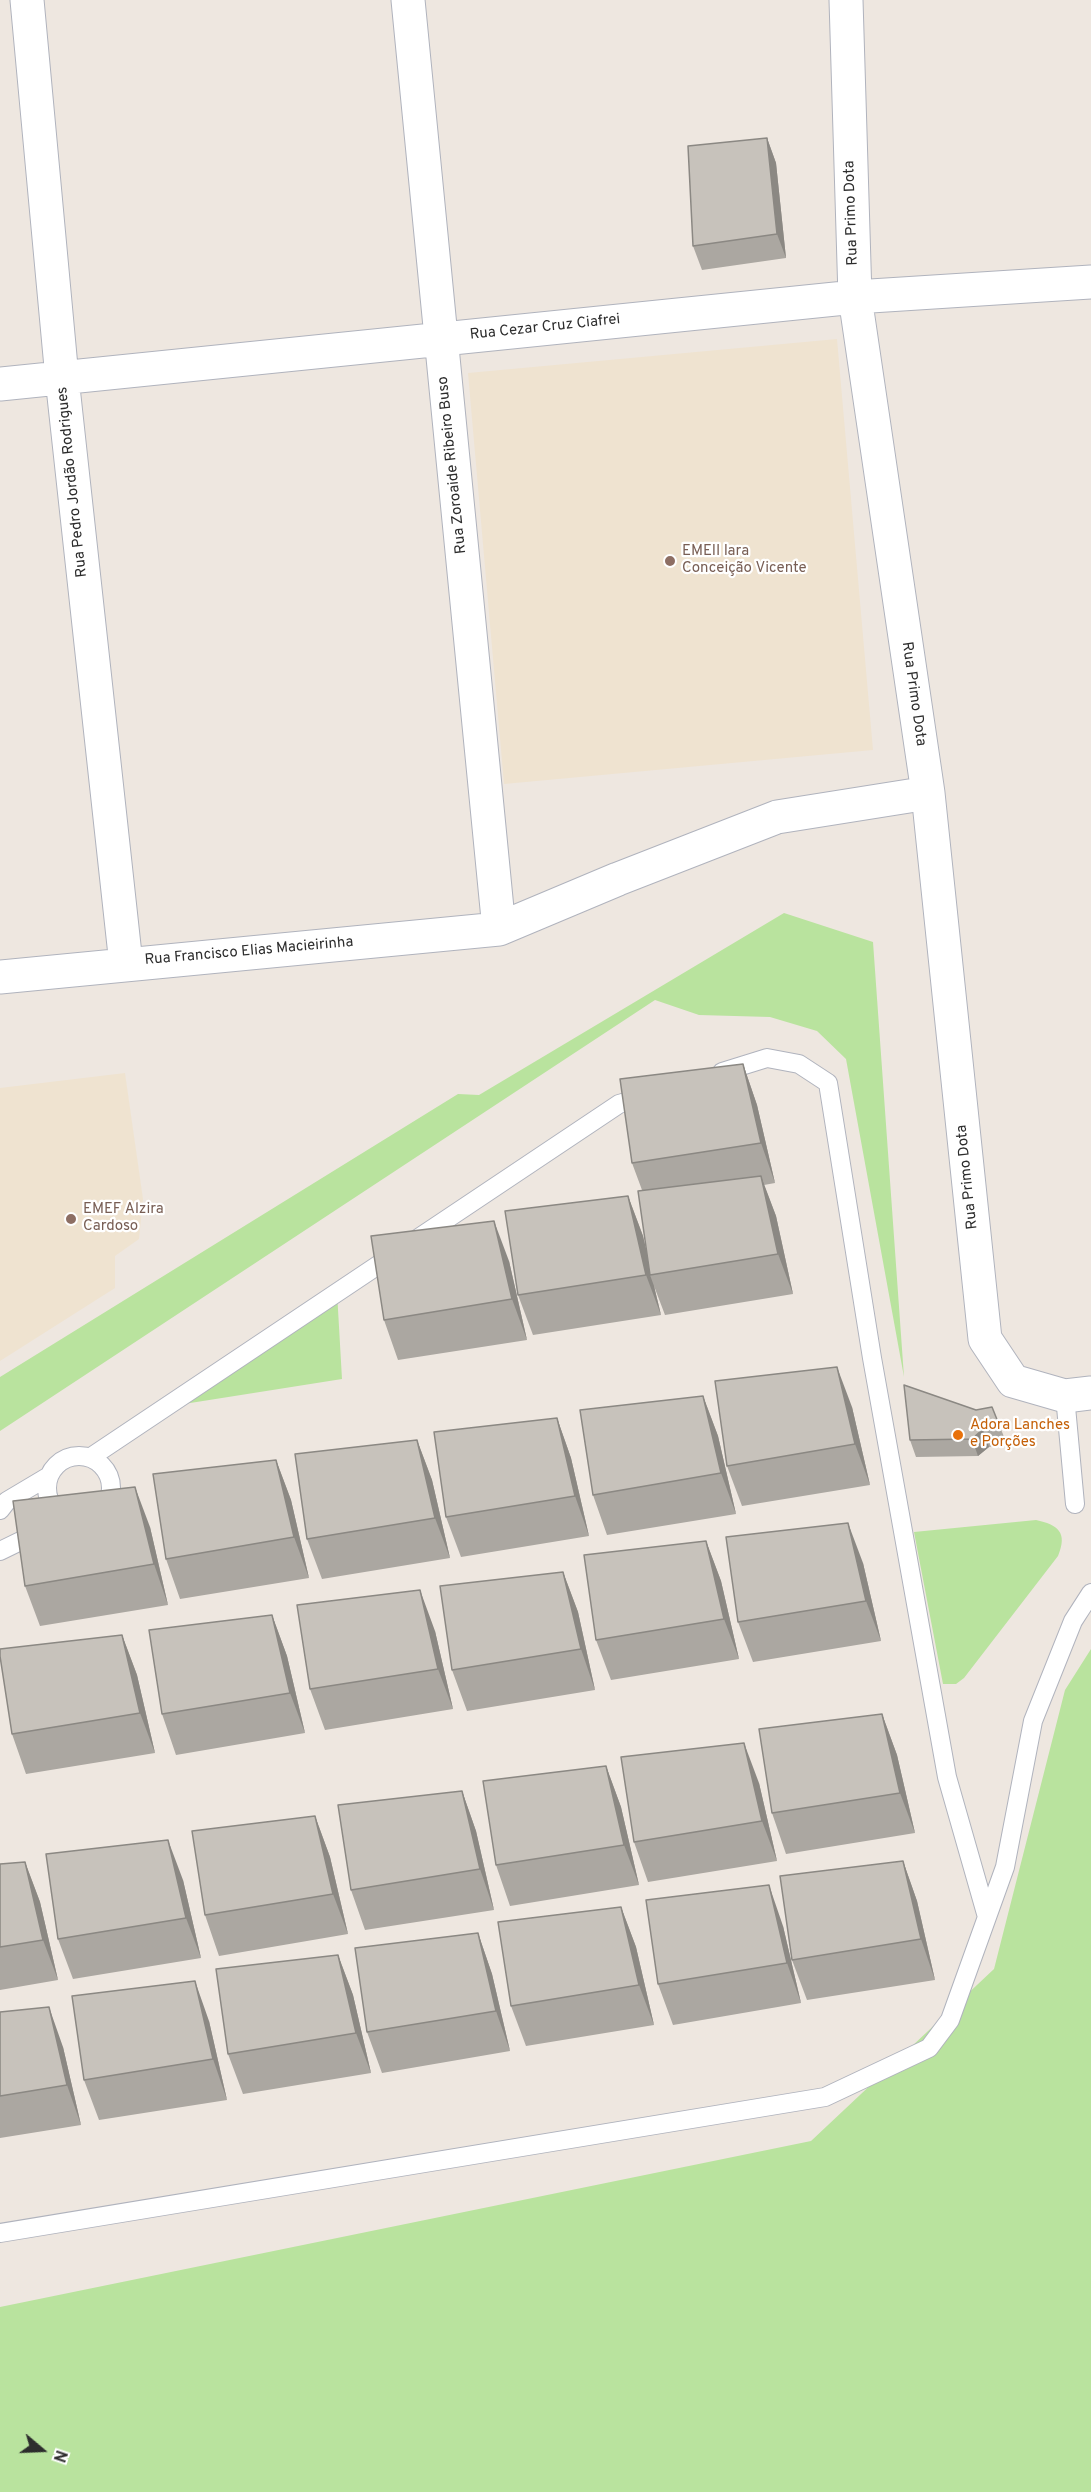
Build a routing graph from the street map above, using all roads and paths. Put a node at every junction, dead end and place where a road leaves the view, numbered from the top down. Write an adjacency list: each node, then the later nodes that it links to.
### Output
1 (27, 0): 7 (street, Rua Pedro Jordão Rodrigues)
2 (408, 0): 6 (street, Rua Zoroaide Ribeiro Buso)
3 (846, 0): 5 (street, Rua Primo Dota)
4 (1091, 282): 5 (street, Rua Cezar Cruz Ciafrei)
5 (855, 297): 6 (street, Rua Cezar Cruz Ciafrei); 9 (street, Rua Primo Dota)
6 (441, 339): 7 (street, Rua Cezar Cruz Ciafrei); 10 (street, Rua Zoroaide Ribeiro Buso)
7 (62, 378): 8 (street, Rua Cezar Cruz Ciafrei); 11 (street, Rua Pedro Jordão Rodrigues)
8 (0, 384)
9 (928, 793): 10 (street, Rua Francisco Elias Macieirinha); 15 (street, Rua Primo Dota)
10 (499, 929): 11 (street, Rua Francisco Elias Macieirinha)
11 (126, 964): 12 (street, Rua Francisco Elias Macieirinha)
12 (0, 977)
13 (709, 1076): 23 (lane)
14 (664, 1090): 16 (lane)
15 (1078, 1394): 18 (lane)
16 (91, 1457): 17 (lane); 20 (lane)
17 (49, 1476): 19 (lane); 20 (lane)
18 (1075, 1504)
19 (0, 1510)
20 (67, 1519): 21 (lane)
21 (0, 1551)
22 (1091, 1593): 23 (lane)
23 (987, 1917): 24 (lane)
24 (0, 2233)

